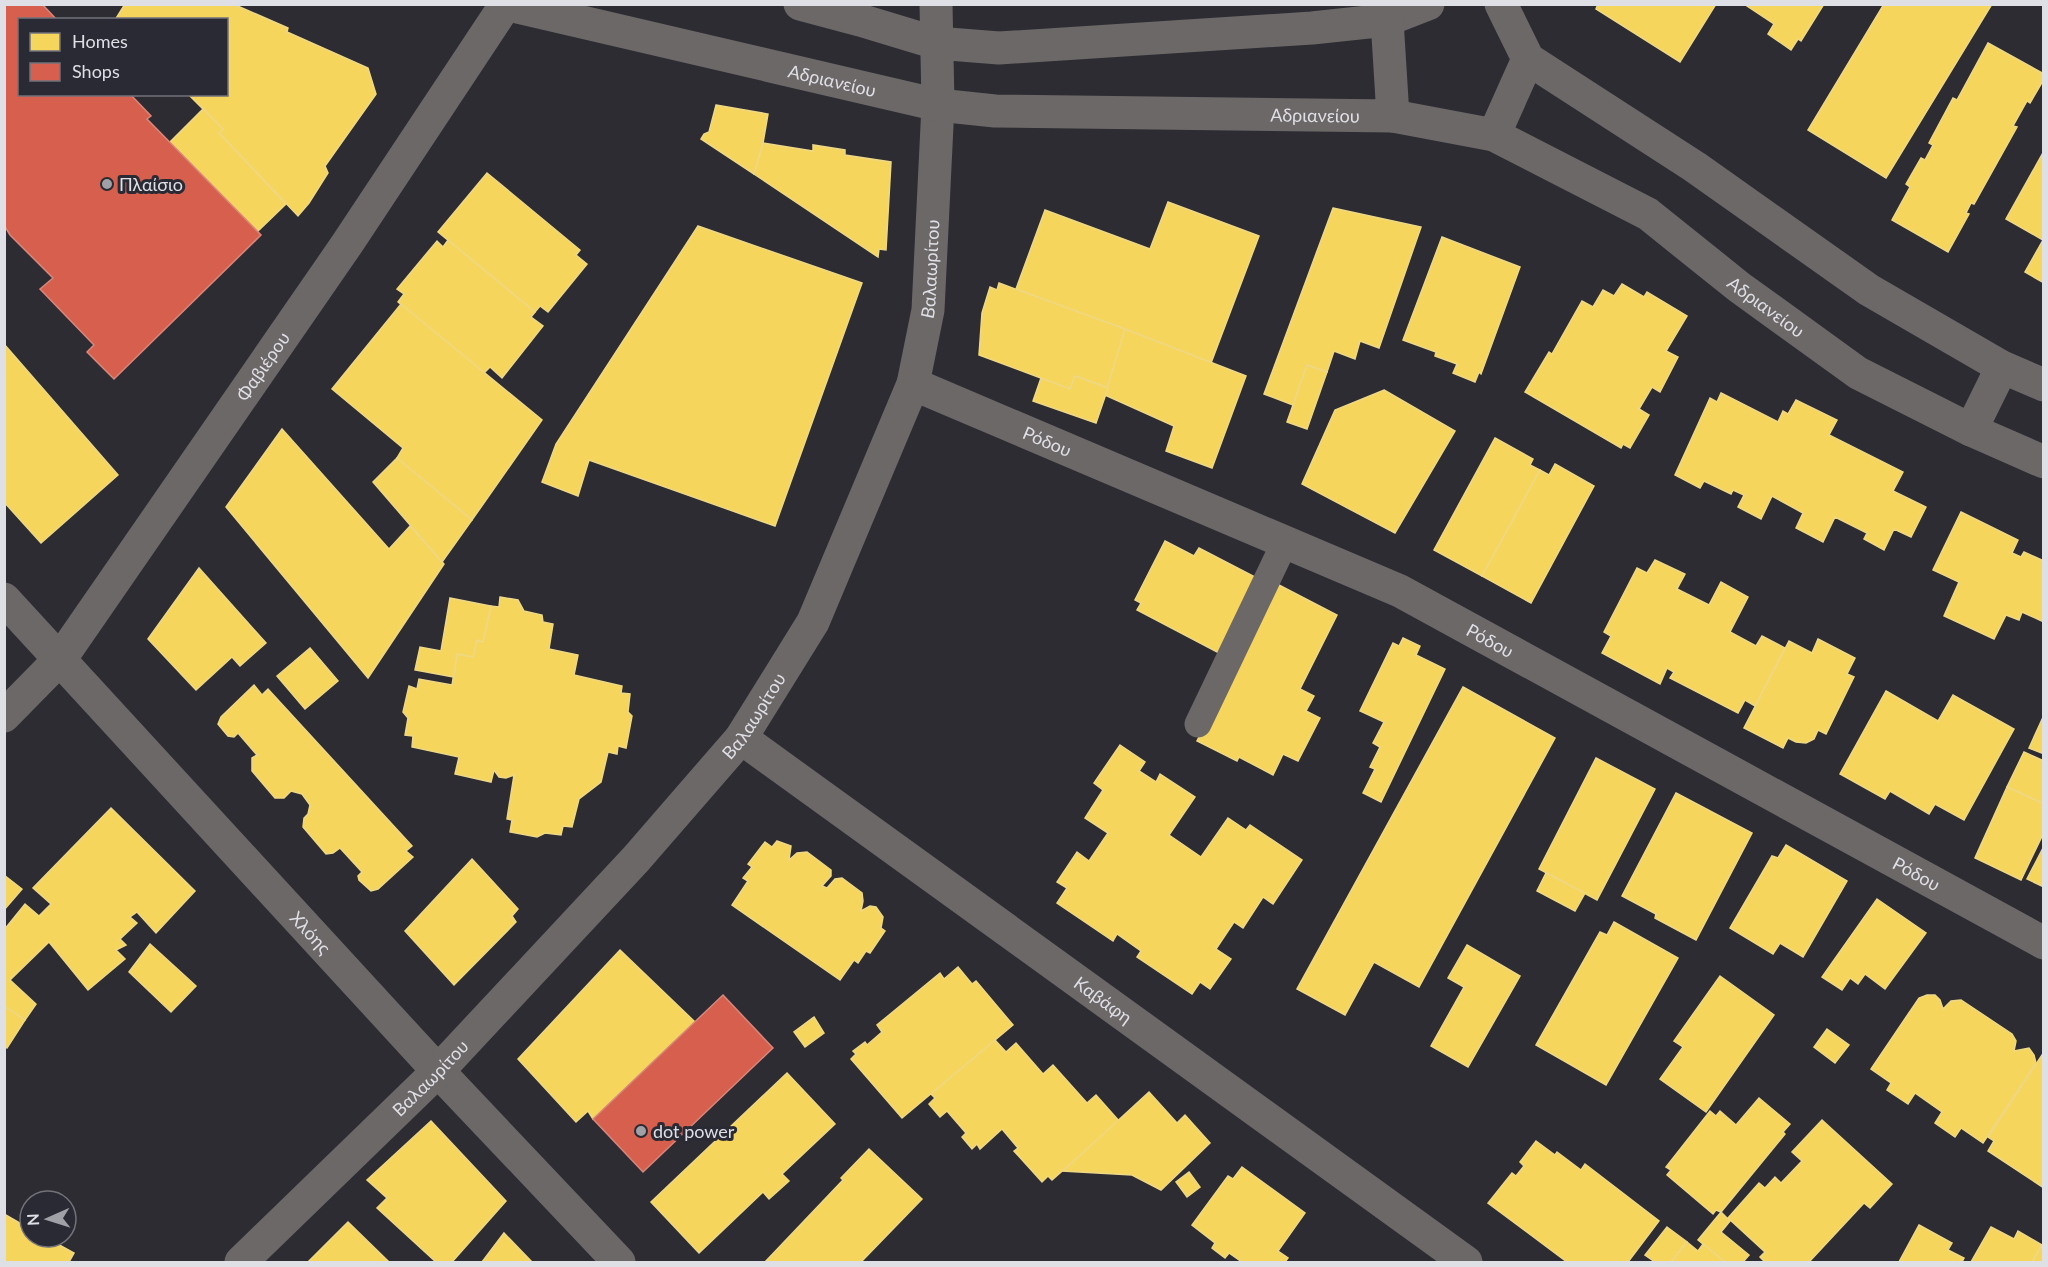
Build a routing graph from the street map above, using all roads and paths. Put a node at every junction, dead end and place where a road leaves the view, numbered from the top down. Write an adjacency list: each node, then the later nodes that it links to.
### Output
1 (800, 4): 7 (street)
2 (936, 4): 7 (street, Βαλαωρίτου)
3 (1428, 4): 6 (street)
4 (1501, 4): 8 (street)
5 (506, 5): 9 (street, Αδριανείου); 19 (street, Φαβιέρου)
6 (1388, 20): 7 (street); 10 (street)
7 (936, 43): 9 (street, Βαλαωρίτου)
8 (1528, 59): 11 (street); 12 (street)
9 (938, 105): 10 (street, Αδριανείου); 13 (street, Βαλαωρίτου)
10 (1393, 116): 11 (street, Αδριανείου)
11 (1494, 135): 15 (street, Αδριανείου)
12 (2002, 367): 14 (street); 15 (street)
13 (913, 384): 17 (street, Ρόδου); 22 (street, Βαλαωρίτου)
14 (2043, 386)
15 (1971, 430): 16 (street, Αδριανείου)
16 (2043, 462)
17 (1285, 542): 21 (lane); 23 (street, Ρόδου)
18 (4, 599): 19 (street, Χλόης)
19 (61, 658): 20 (street, Φαβιέρου); 24 (street, Χλόης)
20 (4, 716)
21 (1198, 724)
22 (741, 738): 24 (street, Βαλαωρίτου); 27 (street, Καβάφη)
23 (2043, 943)
24 (438, 1071): 25 (street, Βαλαωρίτου); 26 (street, Χλόης)
25 (241, 1263)
26 (619, 1263)
27 (1466, 1263)

